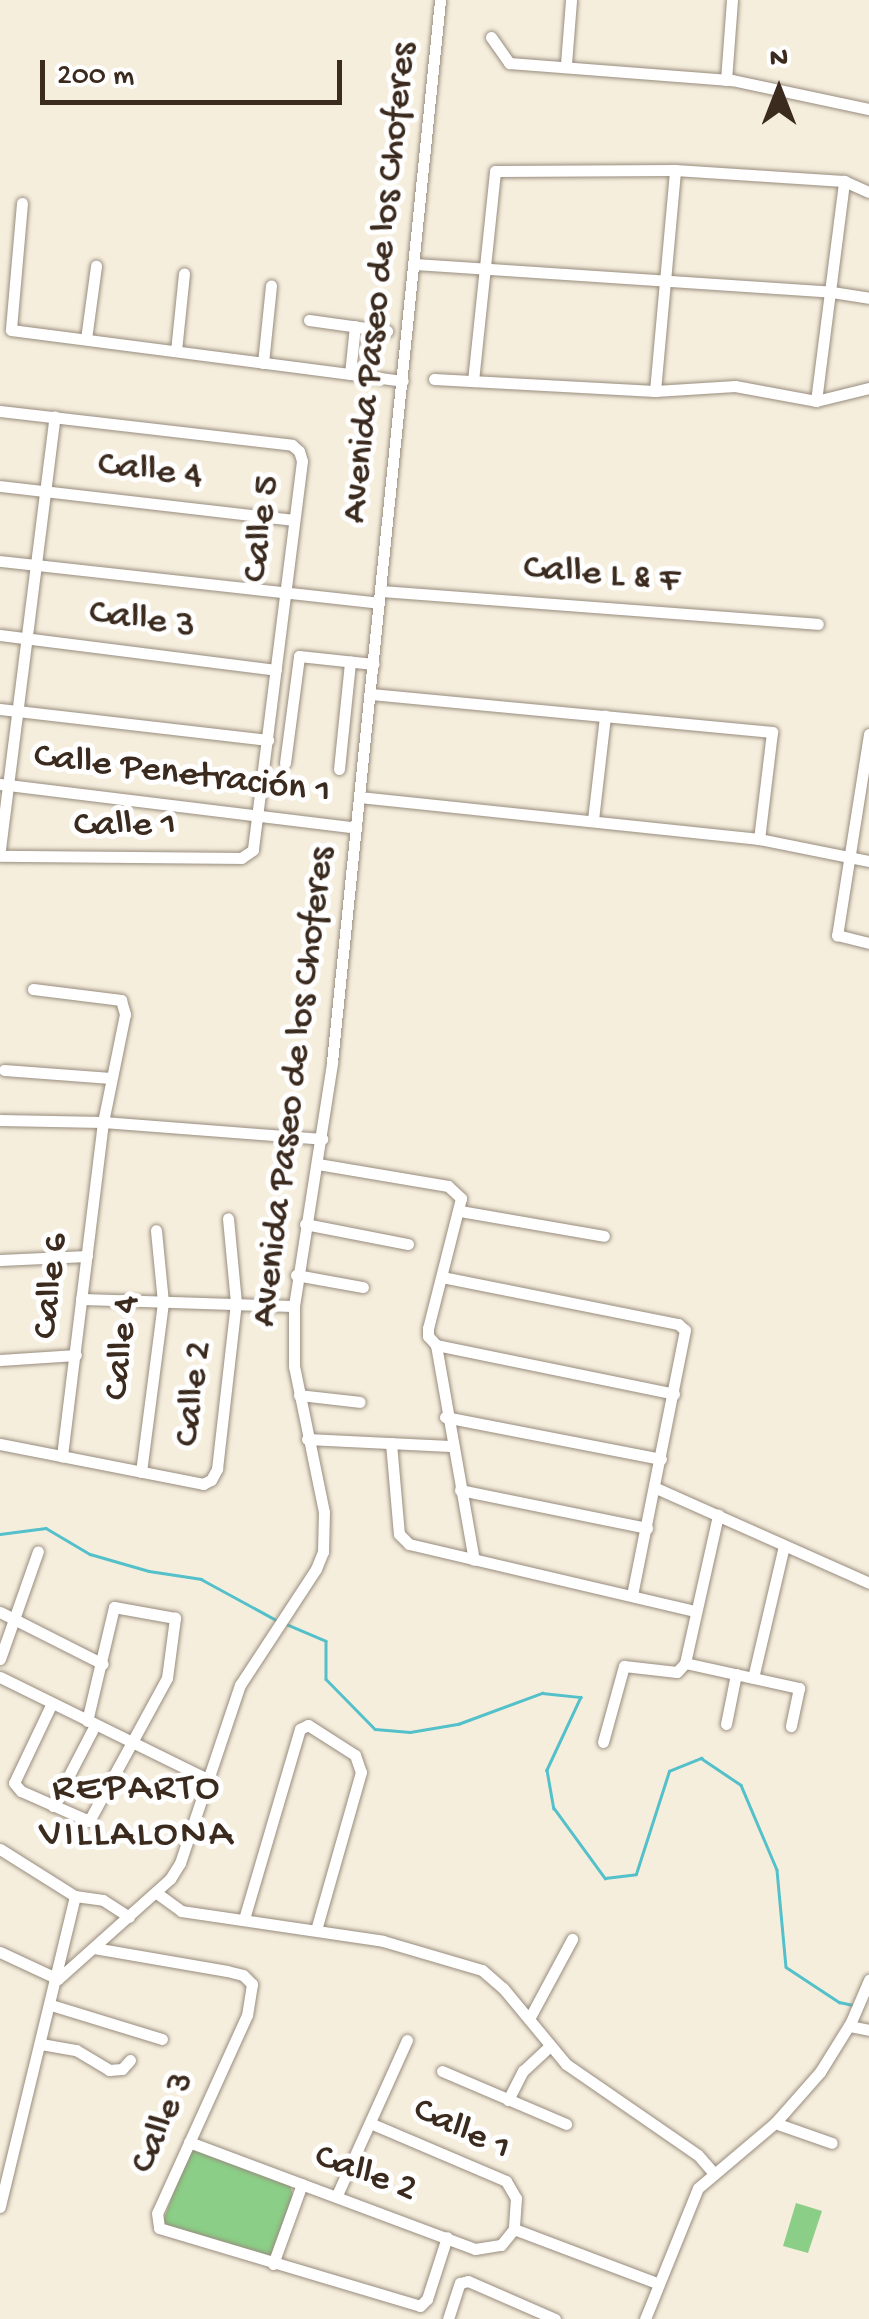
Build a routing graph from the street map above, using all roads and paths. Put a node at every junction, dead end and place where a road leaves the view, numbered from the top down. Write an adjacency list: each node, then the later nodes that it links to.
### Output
1 (440, 0): 12 (street, Avenida Paseo de los Choferes)
2 (571, 0): 5 (street)
3 (732, 0): 6 (street)
4 (491, 37): 5 (street)
5 (566, 64): 6 (street)
6 (726, 80): 7 (street)
7 (869, 109)
8 (675, 170): 9 (street); 14 (street); 16 (street)
9 (844, 181): 10 (street); 18 (street)
10 (869, 192)
11 (22, 203): 23 (street)
12 (414, 264): 14 (street); 28 (street, Avenida Paseo de los Choferes)
13 (96, 266): 23 (street)
14 (484, 272): 16 (street); 29 (street)
15 (184, 273): 24 (street)
16 (662, 280): 18 (street); 31 (street)
17 (271, 285): 25 (street)
18 (832, 292): 19 (street); 32 (street)
19 (869, 298)
20 (309, 320): 21 (street)
21 (355, 326): 22 (street); 26 (street)
22 (387, 331)
23 (86, 339): 24 (street)
24 (176, 351): 25 (street)
25 (263, 363): 26 (street)
26 (350, 374): 28 (street)
27 (434, 379): 29 (street)
28 (403, 381): 41 (street, Avenida Paseo de los Choferes)
29 (473, 381): 31 (street)
30 (869, 388): 32 (street)
31 (655, 391): 32 (street)
32 (816, 401)
33 (0, 411): 34 (street, Calle 5)
34 (55, 416): 36 (street); 37 (street, Calle 5)
35 (0, 486): 36 (street, Calle 4)
36 (45, 489): 37 (street, Calle 4); 39 (street)
37 (293, 520): 40 (street, Calle 5)
38 (0, 560): 39 (street, Calle L & F)
39 (36, 562): 40 (street, Calle L & F); 44 (street)
40 (286, 594): 41 (street, Calle L & F); 47 (street, Calle 5)
41 (379, 597): 42 (street, Calle L & F); 46 (street, Avenida Paseo de los Choferes)
42 (818, 624)
43 (0, 635): 44 (street, Calle 3)
44 (28, 636): 47 (street, Calle 3); 50 (street)
45 (350, 662): 46 (street); 55 (street); 56 (street)
46 (374, 664): 48 (street, Avenida Paseo de los Choferes)
47 (276, 670): 53 (street, Calle 5)
48 (371, 694): 51 (street); 58 (street, Avenida Paseo de los Choferes)
49 (0, 709): 50 (street)
50 (19, 710): 53 (street); 57 (street)
51 (605, 716): 60 (street); 62 (street)
52 (869, 734): 54 (street)
53 (268, 740): 59 (street, Calle 5)
54 (867, 753): 65 (street)
55 (284, 763)
56 (339, 770)
57 (4, 785): 59 (street, Calle Penetración 1); 63 (street)
58 (360, 797): 60 (street); 61 (street, Avenida Paseo de los Choferes)
59 (257, 816): 61 (street, Calle Penetración 1); 64 (street, Calle 5)
60 (593, 820): 62 (street)
61 (356, 828): 73 (street, Avenida Paseo de los Choferes)
62 (758, 839): 65 (street)
63 (0, 852): 64 (street, Calle 1)
64 (250, 855)
65 (850, 856): 66 (street); 67 (street)
66 (869, 861)
67 (869, 943)
68 (33, 989): 70 (street, Calle 6)
69 (4, 1070): 70 (street)
70 (111, 1078): 72 (street, Calle 6)
71 (0, 1120): 72 (street)
72 (103, 1122): 73 (street); 81 (street, Calle 6)
73 (322, 1139): 74 (street, Avenida Paseo de los Choferes)
74 (318, 1164): 75 (street); 77 (street, Avenida Paseo de los Choferes)
75 (460, 1212): 79 (street); 84 (street)
76 (228, 1218): 88 (street, Calle 2)
77 (305, 1224): 80 (street); 83 (street, Avenida Paseo de los Choferes)
78 (156, 1230): 87 (street, Calle 4)
79 (604, 1236)
80 (408, 1244)
81 (87, 1256): 82 (street); 86 (street, Calle 6)
82 (0, 1260)
83 (296, 1275): 85 (street); 89 (street, Avenida Paseo de los Choferes)
84 (442, 1276): 90 (street); 93 (street)
85 (363, 1287)
86 (81, 1299): 87 (street); 91 (street, Calle 6)
87 (163, 1302): 88 (street); 103 (street, Calle 4)
88 (236, 1304): 89 (street); 103 (street, Calle 2)
89 (294, 1306): 94 (street, Avenida Paseo de los Choferes)
90 (436, 1344): 93 (street); 96 (street)
91 (76, 1354): 92 (street); 101 (street, Calle 6)
92 (0, 1360)
93 (674, 1394): 102 (street)
94 (298, 1395): 95 (street); 97 (street, Avenida Paseo de los Choferes)
95 (360, 1402)
96 (446, 1416): 100 (street); 102 (street)
97 (308, 1439): 99 (street); 128 (street, Avenida Paseo de los Choferes)
98 (0, 1444): 101 (street, Calle 2)
99 (391, 1444): 100 (street); 110 (street)
100 (450, 1446): 105 (street)
101 (62, 1457): 103 (street, Calle 2)
102 (662, 1459): 104 (street)
103 (140, 1472)
104 (656, 1488): 106 (street); 107 (street)
105 (460, 1490): 107 (street); 110 (street)
106 (718, 1515): 108 (street); 113 (street)
107 (647, 1528): 112 (street)
108 (784, 1546): 111 (street); 121 (street)
109 (38, 1550): 115 (street)
110 (474, 1560): 112 (street)
111 (869, 1583)
112 (632, 1595): 113 (street)
113 (695, 1611): 117 (street)
114 (0, 1612): 115 (street)
115 (14, 1620): 116 (street); 118 (street)
116 (0, 1659)
117 (685, 1663): 119 (street); 126 (street)
118 (103, 1664): 123 (street); 127 (street)
119 (736, 1674): 121 (street); 124 (street)
120 (0, 1676): 122 (street)
121 (753, 1678): 125 (street)
122 (51, 1705): 123 (street); 129 (street)
123 (91, 1723): 127 (street); 129 (street)
124 (726, 1724)
125 (791, 1726)
126 (603, 1742)
127 (132, 1745): 128 (street); 129 (street)
128 (209, 1780): 131 (street, Avenida Paseo de los Choferes)
129 (53, 1806)
130 (0, 1849): 132 (street)
131 (158, 1894): 133 (street, Avenida Paseo de los Choferes); 134 (street)
132 (75, 1896): 133 (street); 139 (street)
133 (129, 1917): 137 (street, Avenida Paseo de los Choferes)
134 (244, 1919): 135 (street); 135 (street)
135 (316, 1930): 142 (street)
136 (572, 1938): 142 (street)
137 (94, 1948): 139 (street, Avenida Paseo de los Choferes); 155 (street, Calle 3)
138 (0, 1952): 139 (street)
139 (58, 1979): 141 (street)
140 (868, 1982): 143 (street)
141 (51, 2006): 145 (street); 147 (street)
142 (530, 2020): 148 (street)
143 (850, 2024): 144 (street); 152 (street)
144 (869, 2030)
145 (162, 2039)
146 (406, 2040): 153 (street)
147 (40, 2044): 149 (street); 160 (street)
148 (549, 2047): 151 (street); 157 (street)
149 (130, 2060)
150 (442, 2071): 151 (street)
151 (508, 2100): 154 (street)
152 (775, 2122): 156 (street); 157 (street)
153 (370, 2124): 159 (street); 161 (street, Calle 1)
154 (566, 2124)
155 (189, 2142): 158 (street, Calle 2); 163 (street, Calle 3)
156 (832, 2143)
157 (713, 2172): 164 (street)
158 (302, 2184): 159 (street, Calle 2); 163 (street)
159 (337, 2195): 162 (street, Calle 2)
160 (0, 2207)
161 (514, 2229): 162 (street, Calle 2); 164 (street)
162 (447, 2237): 163 (street, Calle 3)
163 (273, 2264)
164 (657, 2284): 167 (street)
165 (448, 2319): 166 (street)
166 (555, 2319)
167 (645, 2319)

